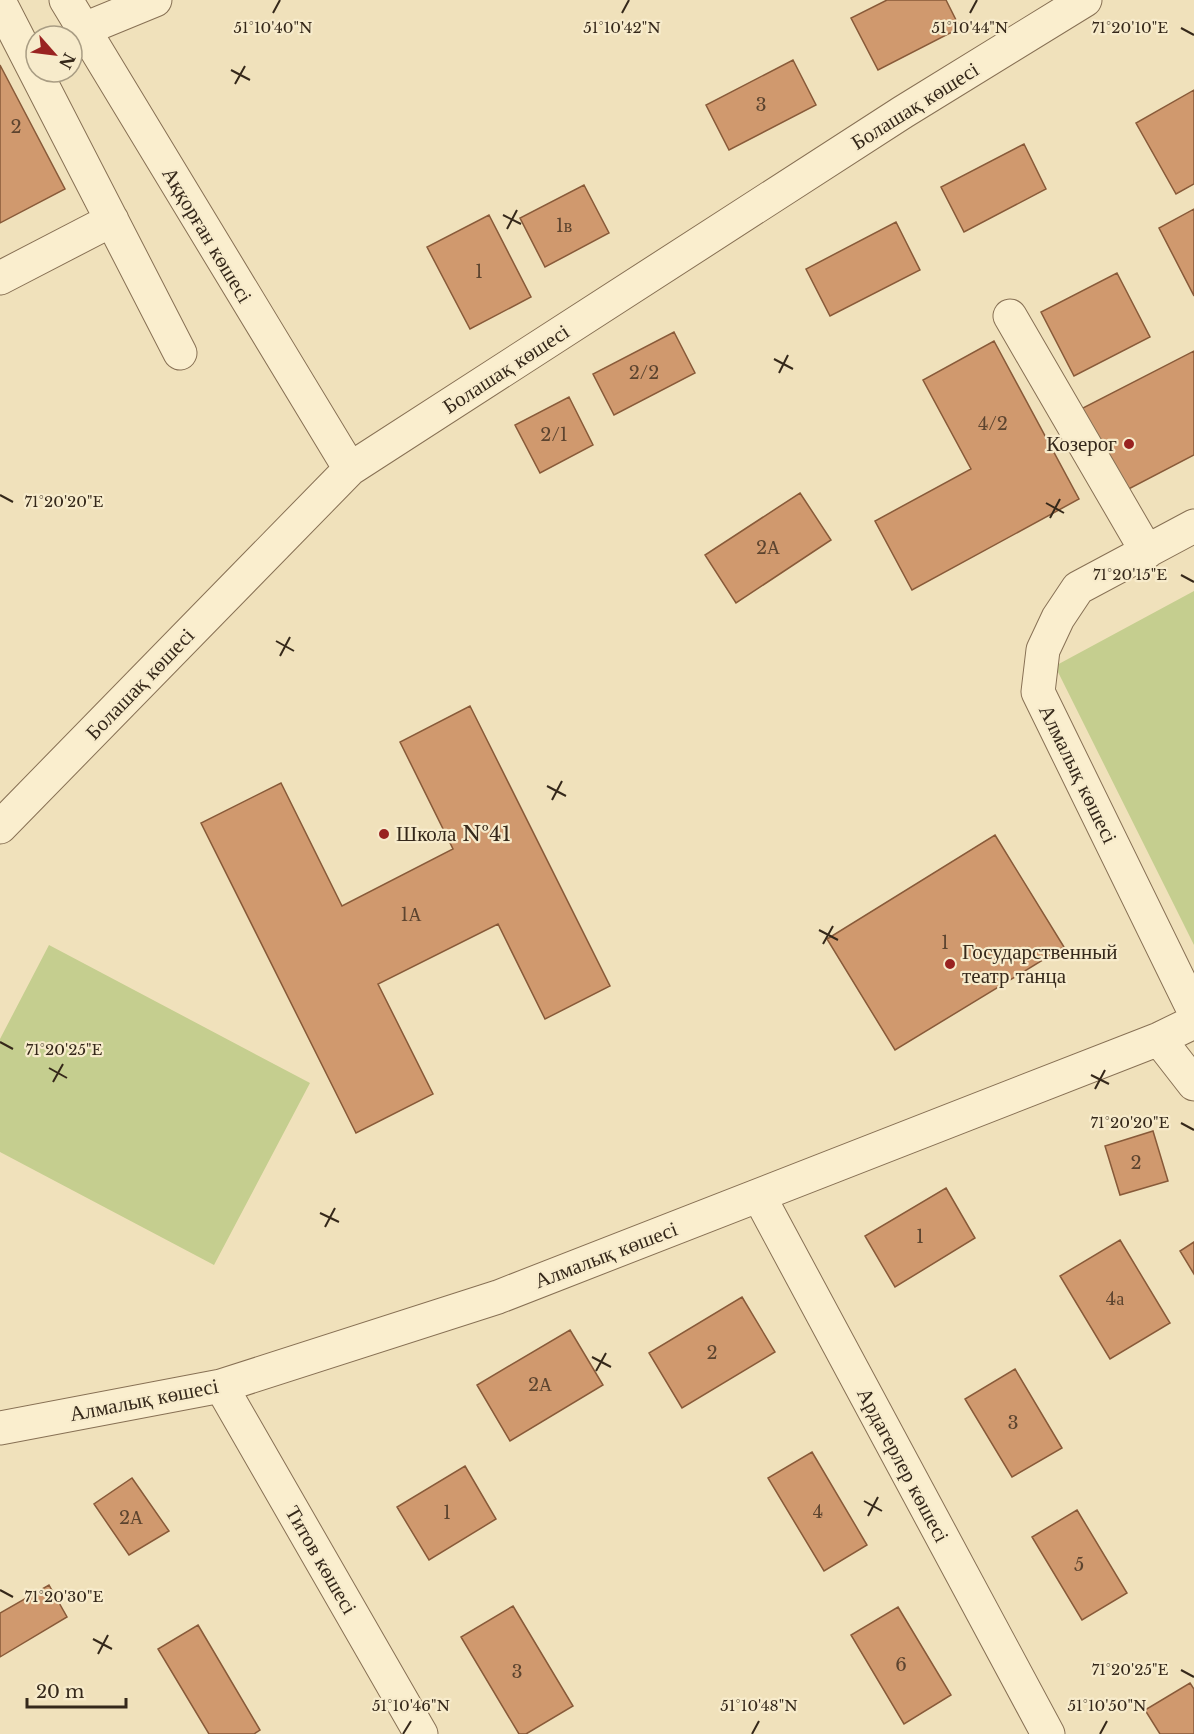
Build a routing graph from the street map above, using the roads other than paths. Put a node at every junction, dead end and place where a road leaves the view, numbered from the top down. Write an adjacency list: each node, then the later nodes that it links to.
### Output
1 (66, 0): 5 (street, Аққорған көшесі)
2 (154, 0): 6 (street)
3 (1085, 0): 12 (street, Болашақ көшесі)
4 (0, 3): 8 (street)
5 (79, 24)
6 (84, 29)
7 (84, 33): 12 (street, Аққорған көшесі)
8 (112, 220): 9 (street); 11 (street)
9 (0, 278)
10 (1011, 316): 14 (street)
11 (180, 353)
12 (350, 469): 15 (street, Болашақ көшесі)
13 (1194, 526): 14 (street, Алмалық көшесі)
14 (1147, 552): 16 (street, Алмалық көшесі)
15 (0, 827)
16 (1194, 1011)
17 (1194, 1022): 18 (street, Алмалық көшесі)
18 (1159, 1039): 19 (street); 20 (street, Алмалық көшесі)
19 (1194, 1084)
20 (759, 1196): 21 (street, Алмалық көшесі); 24 (street, Ардагерлер көшесі)
21 (221, 1386): 22 (street, Алмалық көшесі); 23 (street, Титов көшесі)
22 (0, 1428)
23 (421, 1734)
24 (1048, 1734)

